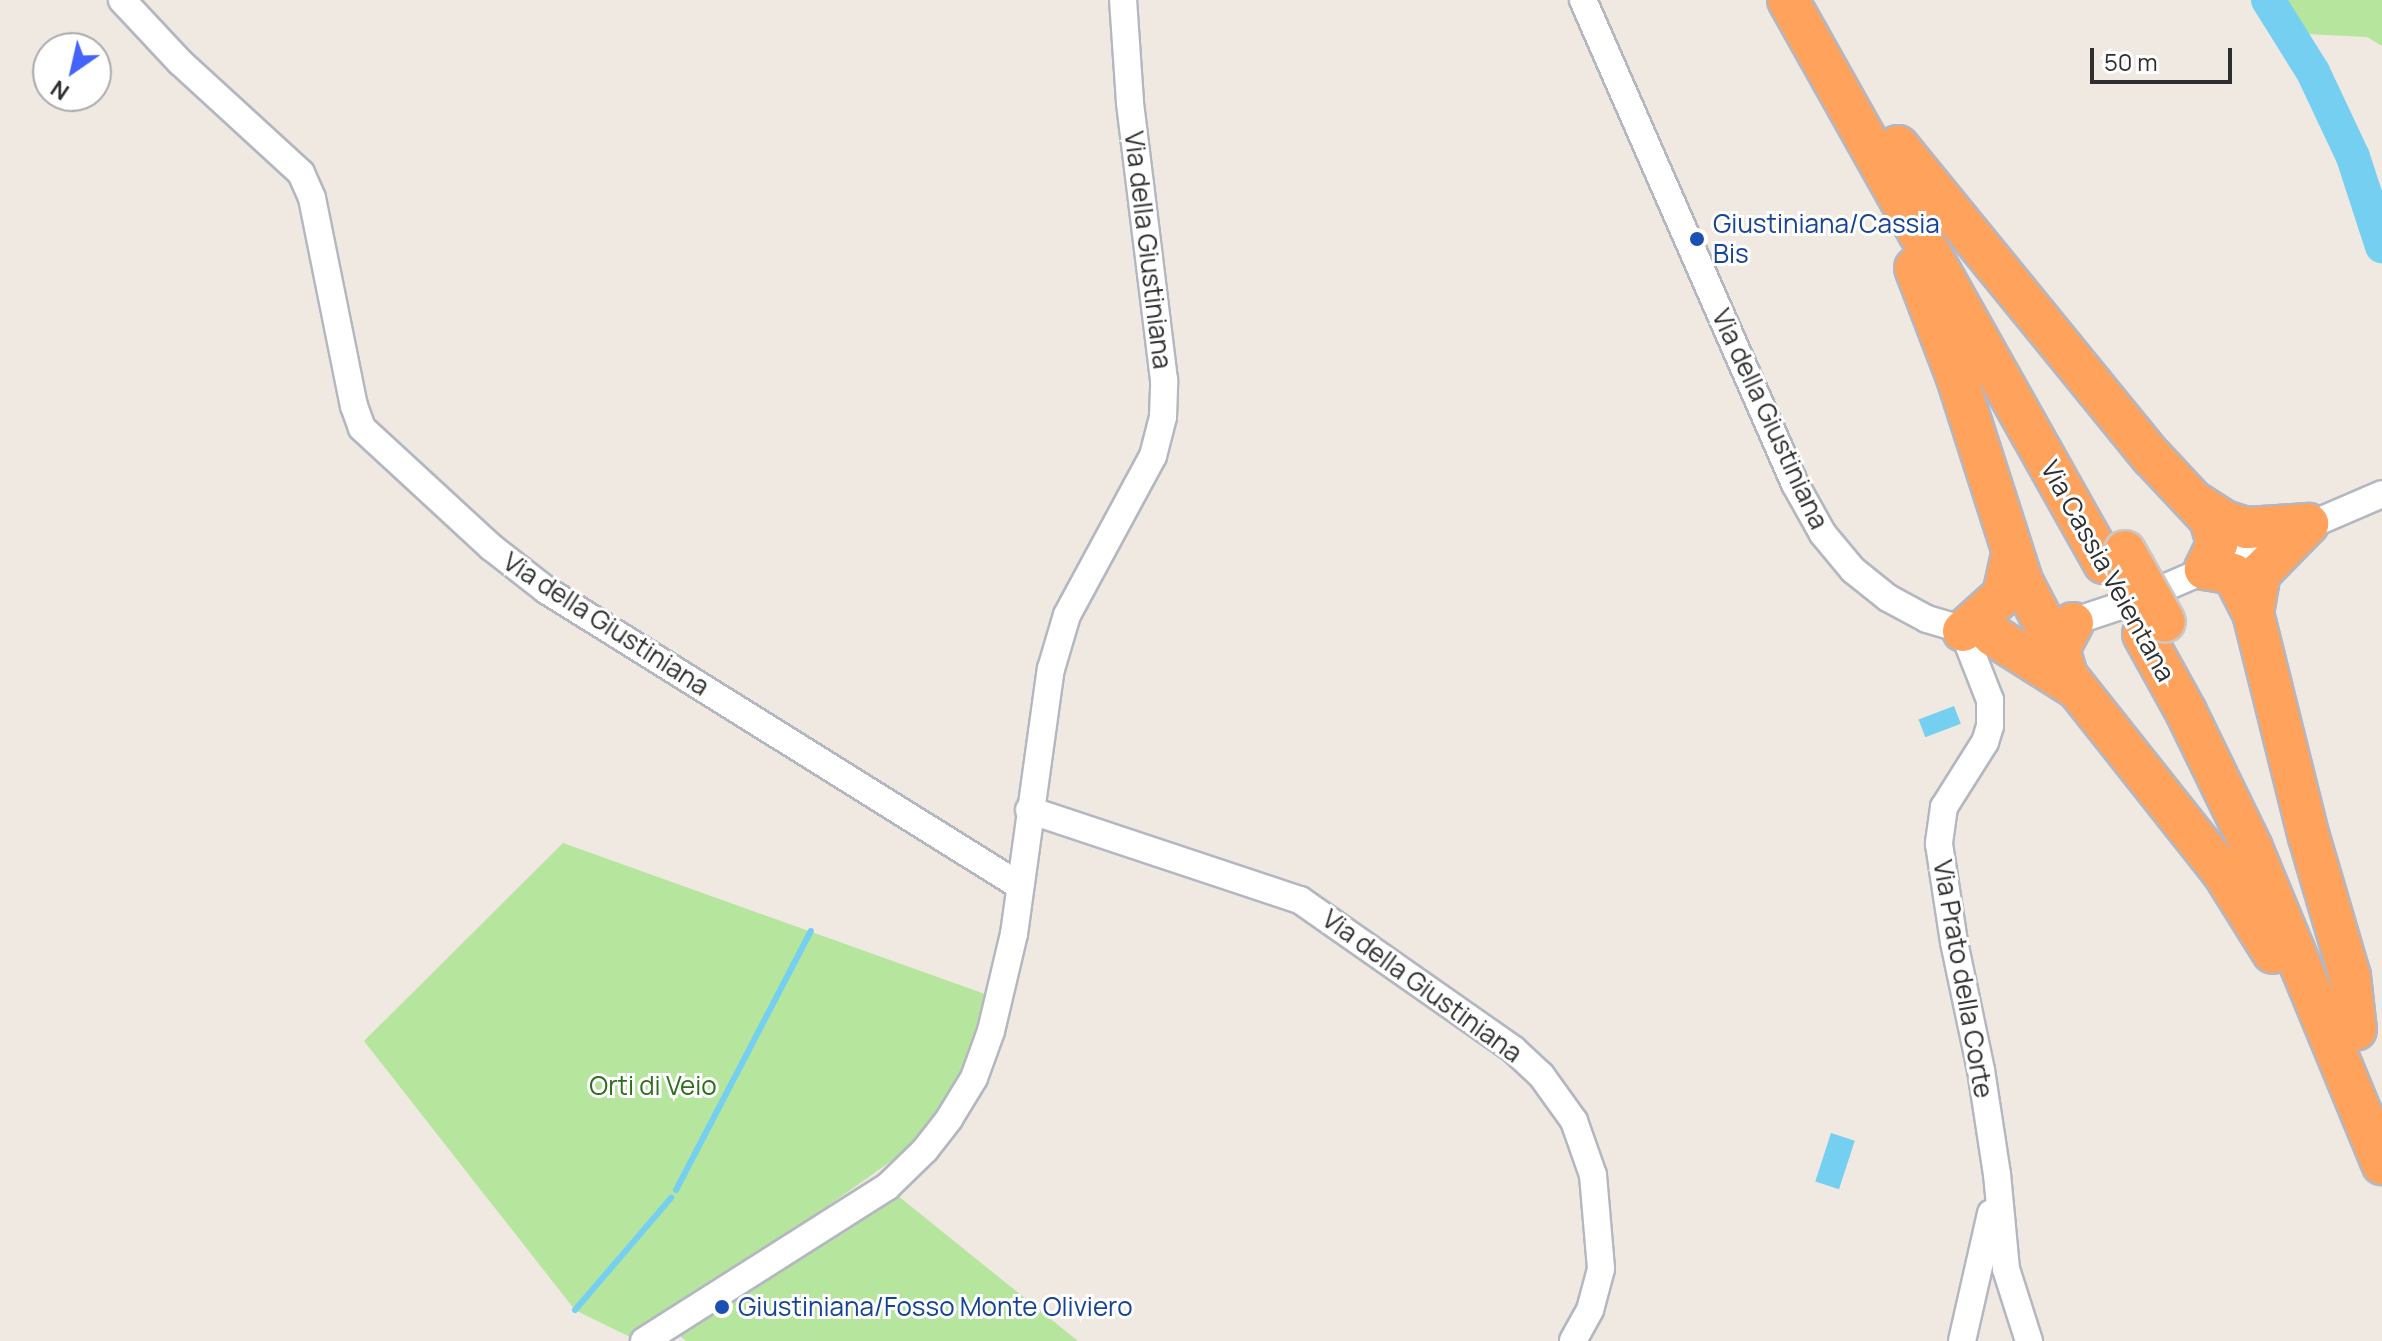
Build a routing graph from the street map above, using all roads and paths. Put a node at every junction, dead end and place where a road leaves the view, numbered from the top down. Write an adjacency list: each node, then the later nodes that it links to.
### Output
1 (122, 0): 17 (street, Via della Giustiniana)
2 (1123, 0): 16 (street, Via della Giustiniana)
3 (1583, 0): 14 (street, Via della Giustiniana)
4 (1788, 0): 6 (highway, Via Cassia Veientana)
5 (1818, 0): 6 (highway, Via Cassia Veientana)
6 (1882, 141): 8 (highway); 10 (highway); 18 (highway, Via Cassia Veientana, bridge)
7 (2382, 494): 9 (street, Via della Giustiniana)
8 (2198, 504): 9 (highway); 11 (highway)
9 (2308, 524): 11 (street, Via della Giustiniana); 12 (highway)
10 (2012, 554): 13 (highway); 14 (highway)
11 (2205, 569): 12 (highway); 13 (street, Via della Giustiniana)
12 (2253, 613): 18 (highway)
13 (2060, 626): 14 (street, Via della Giustiniana); 15 (highway)
14 (1977, 633): 15 (highway); 21 (street, Via Prato della Corte)
15 (2074, 687): 18 (highway)
16 (1029, 810): 17 (street, Via della Giustiniana); 23 (street, Via della Giustiniana)
17 (1020, 886): 22 (street, Via della Giustiniana)
18 (2344, 1032): 19 (highway, Via Cassia Veientana); 20 (highway, Via Cassia Veientana)
19 (2382, 1096)
20 (2382, 1164)
21 (1997, 1174): 24 (street); 25 (street, Via Prato della Corte)
22 (644, 1341)
23 (1573, 1341)
24 (1962, 1341)
25 (2029, 1341)

